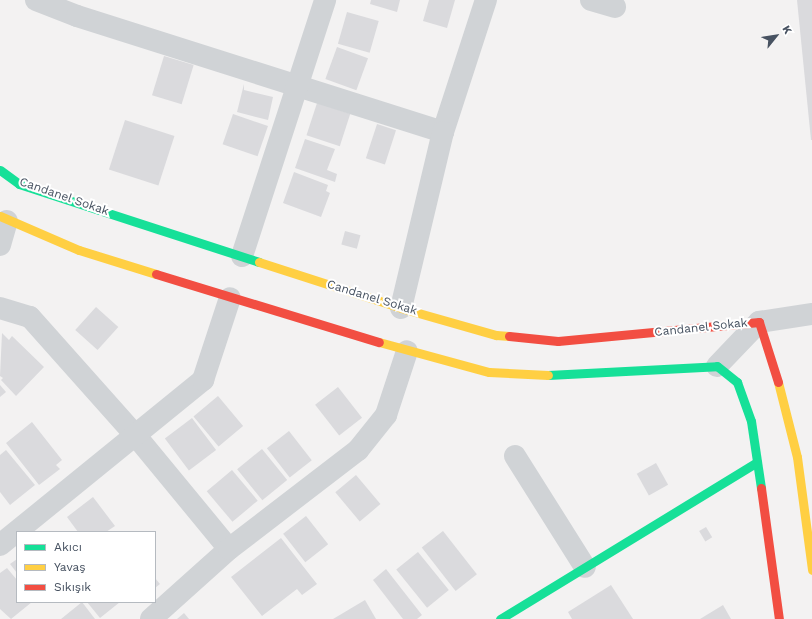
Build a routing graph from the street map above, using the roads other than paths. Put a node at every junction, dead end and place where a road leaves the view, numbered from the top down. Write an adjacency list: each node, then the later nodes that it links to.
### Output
1 (36, 0): 6 (street)
2 (325, 0): 6 (street)
3 (486, 0): 7 (street)
4 (591, 0): 5 (street)
5 (615, 7)
6 (297, 85): 7 (street); 11 (street)
7 (444, 132): 14 (street)
8 (0, 170): 11 (main road, Candanel Sokak)
9 (4, 218): 10 (street); 12 (main road)
10 (0, 245)
11 (242, 256): 14 (main road, Candanel Sokak)
12 (230, 298): 17 (main road); 19 (street)
13 (0, 308): 19 (street)
14 (401, 308): 16 (main road, Candanel Sokak)
15 (812, 314): 16 (street, Candanel Sokak)
16 (759, 322): 18 (street, Candanel Sokak); 27 (main road)
17 (407, 352): 18 (main road); 25 (street)
18 (717, 366): 21 (main road)
19 (136, 436): 22 (street); 25 (street)
20 (515, 456): 26 (street)
21 (757, 462): 26 (main road); 30 (main road)
22 (17, 531)
23 (16, 532): 24 (street)
24 (0, 545)
25 (229, 549): 28 (street)
26 (585, 567): 29 (main road)
27 (812, 570)
28 (151, 619)
29 (500, 619)
30 (779, 619)

